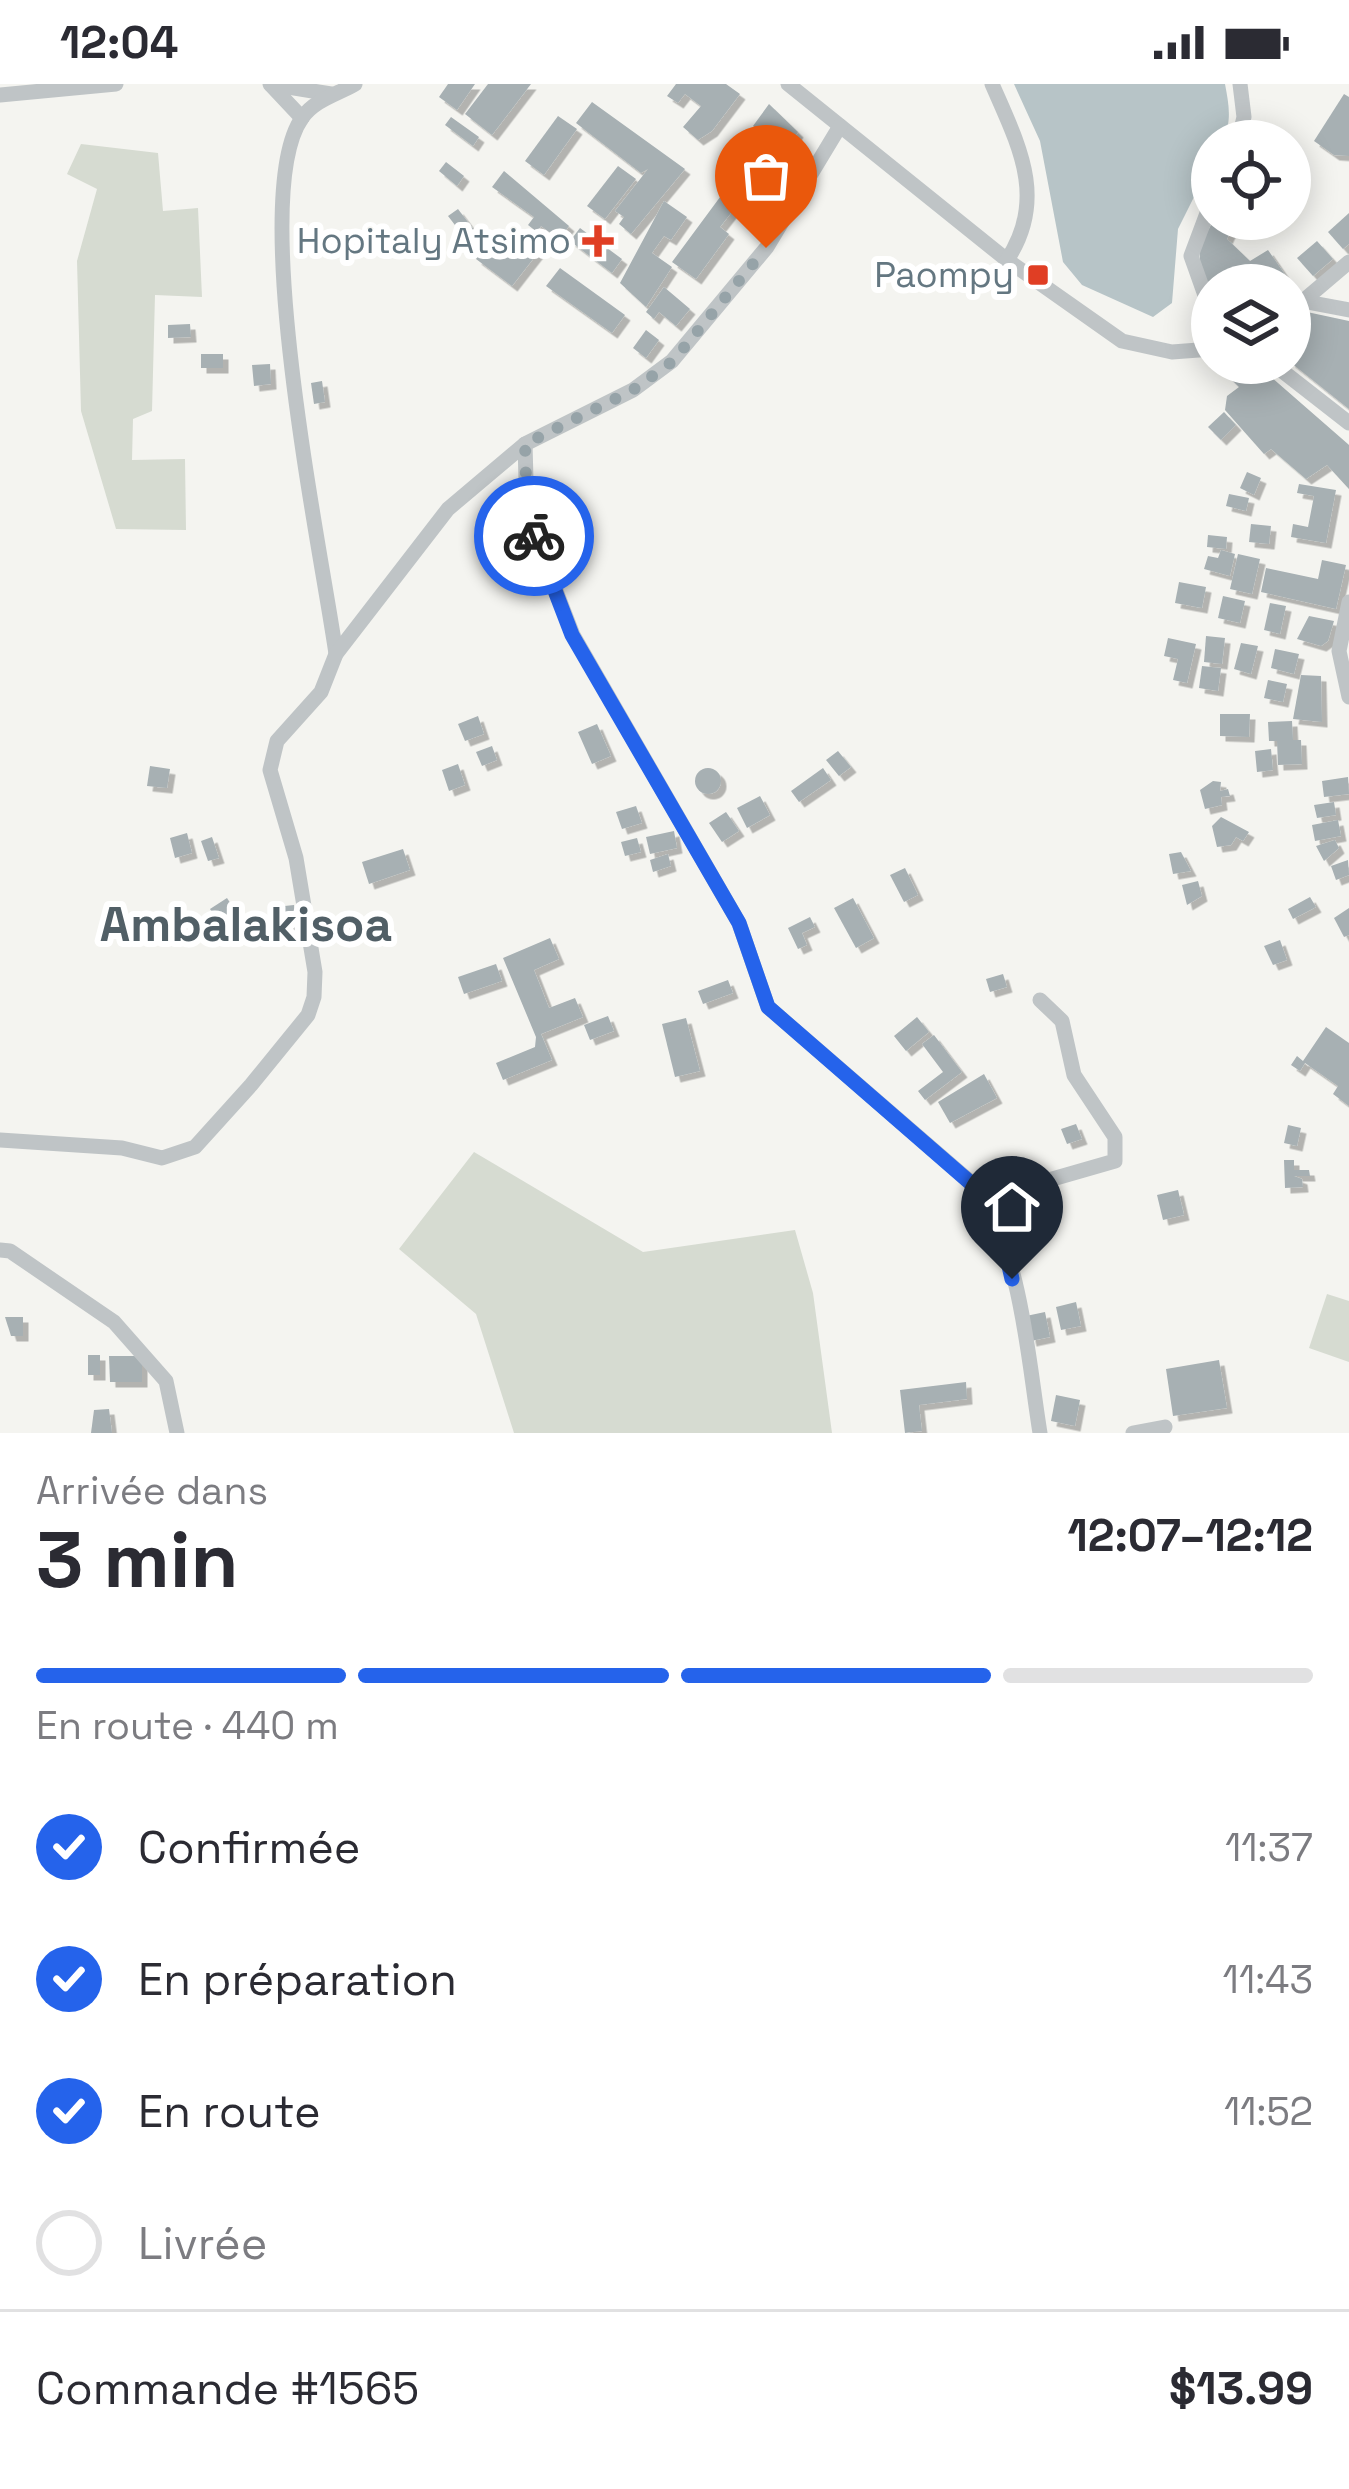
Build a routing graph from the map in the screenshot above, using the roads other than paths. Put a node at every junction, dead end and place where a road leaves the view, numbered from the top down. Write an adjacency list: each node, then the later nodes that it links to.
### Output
1 (116, 84): 7 (street)
2 (270, 84): 8 (street); 10 (street)
3 (356, 84): 8 (street)
4 (788, 84): 12 (street)
5 (992, 84): 13 (street)
6 (1240, 84): 11 (street)
7 (68, 86): 9 (street)
8 (331, 94): 10 (street)
9 (0, 95)
10 (302, 118): 23 (street)
11 (1243, 120)
12 (840, 126): 13 (street); 21 (street)
13 (1007, 260): 18 (street)
14 (1349, 262): 15 (street)
15 (1311, 297)
16 (1311, 303): 17 (street)
17 (1349, 310)
18 (1191, 351)
19 (1299, 384): 20 (street)
20 (1349, 423)
21 (525, 444): 23 (street); 27 (street)
22 (1349, 602): 24 (street)
23 (336, 655): 26 (street)
24 (1349, 697)
25 (1040, 1000): 27 (street)
26 (0, 1140)
27 (974, 1186): 31 (street)
28 (0, 1250): 30 (street)
29 (1166, 1427): 32 (street)
30 (177, 1433)
31 (1040, 1433)
32 (1133, 1433)

